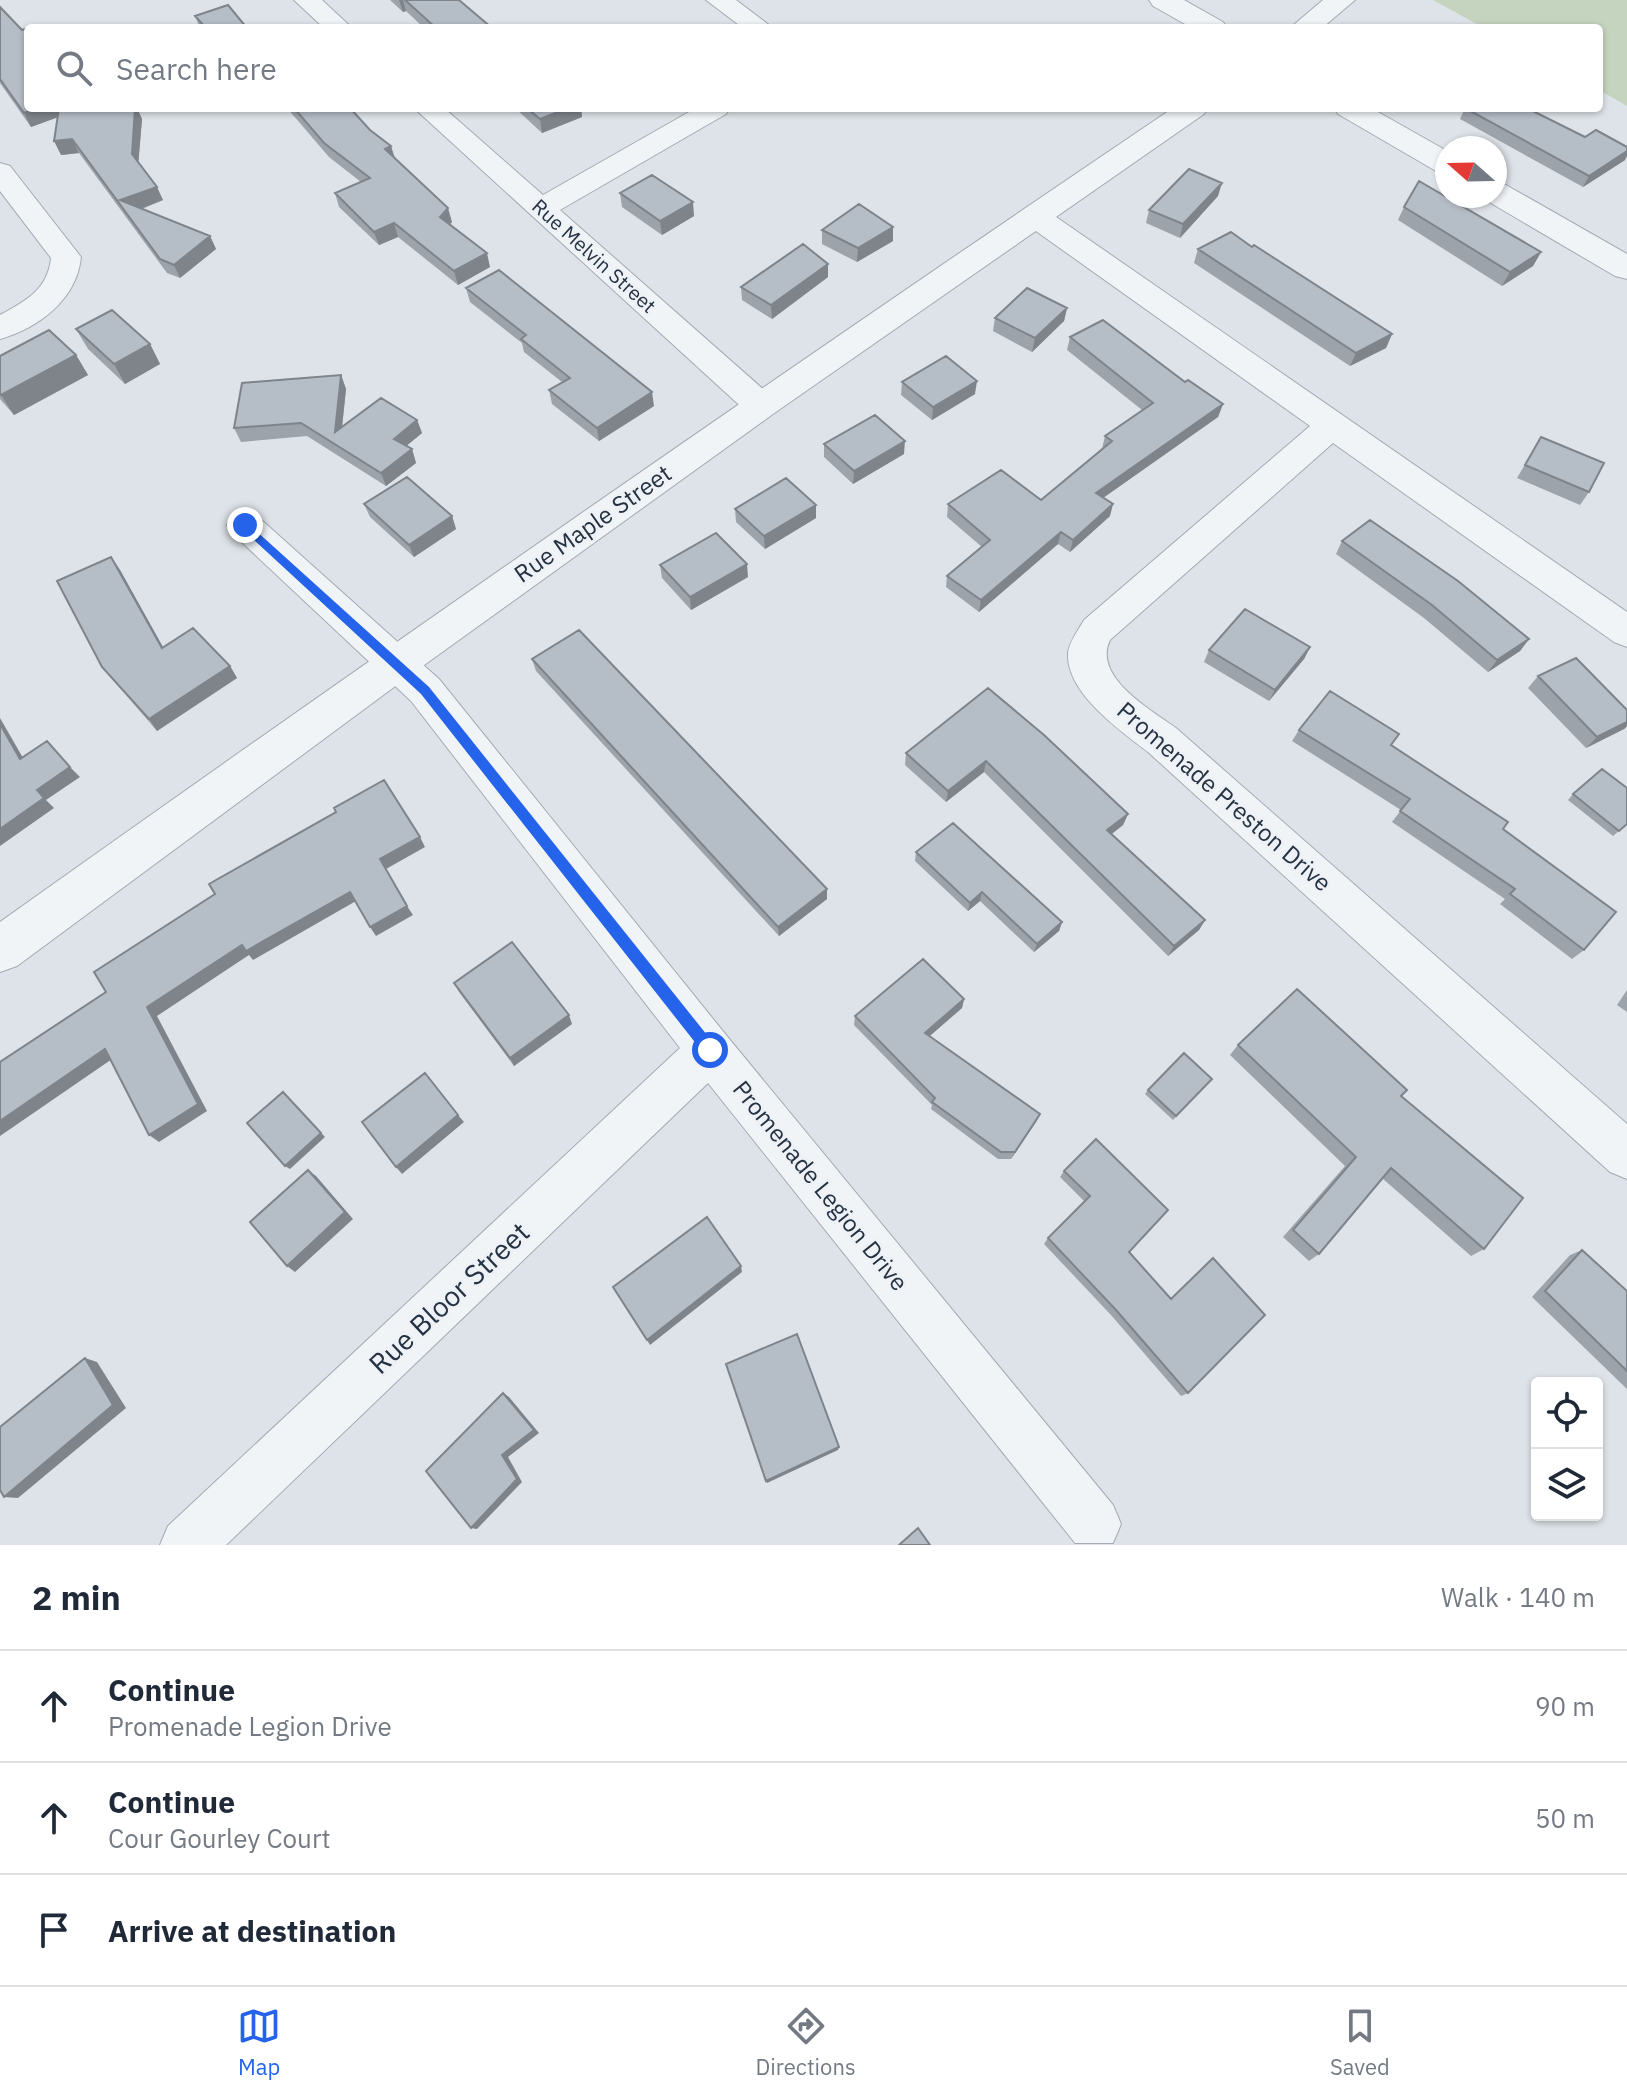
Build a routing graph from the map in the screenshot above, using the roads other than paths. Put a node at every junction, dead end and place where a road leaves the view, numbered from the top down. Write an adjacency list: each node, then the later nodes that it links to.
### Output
1 (307, 0): 5 (street)
2 (719, 0): 6 (street)
3 (1163, 0): 7 (street)
4 (1341, 0): 8 (street)
5 (334, 24)
6 (754, 24)
7 (1206, 24)
8 (1309, 24)
9 (432, 112): 16 (street, Rue Melvin Street)
10 (709, 112): 16 (street)
11 (1187, 112): 17 (street, Rue Maple Street)
12 (1356, 112): 13 (street)
13 (1435, 157)
14 (0, 172): 19 (street)
15 (1507, 199): 18 (street)
16 (541, 209): 20 (street, Rue Melvin Street)
17 (1036, 217): 20 (street, Rue Maple Street); 21 (street)
18 (1627, 268)
19 (0, 328)
20 (760, 405): 24 (street, Rue Maple Street)
21 (1331, 426): 23 (street); 27 (street, Promenade Preston Drive)
22 (245, 525): 24 (street, Promenade Legion Drive)
23 (1627, 632)
24 (394, 664): 25 (street, Rue Maple Street); 26 (street, Promenade Legion Drive)
25 (0, 950)
26 (710, 1050): 28 (street, Promenade Legion Drive); 29 (street, Rue Bloor Street)
27 (1627, 1155)
28 (1094, 1524)
29 (187, 1545)

